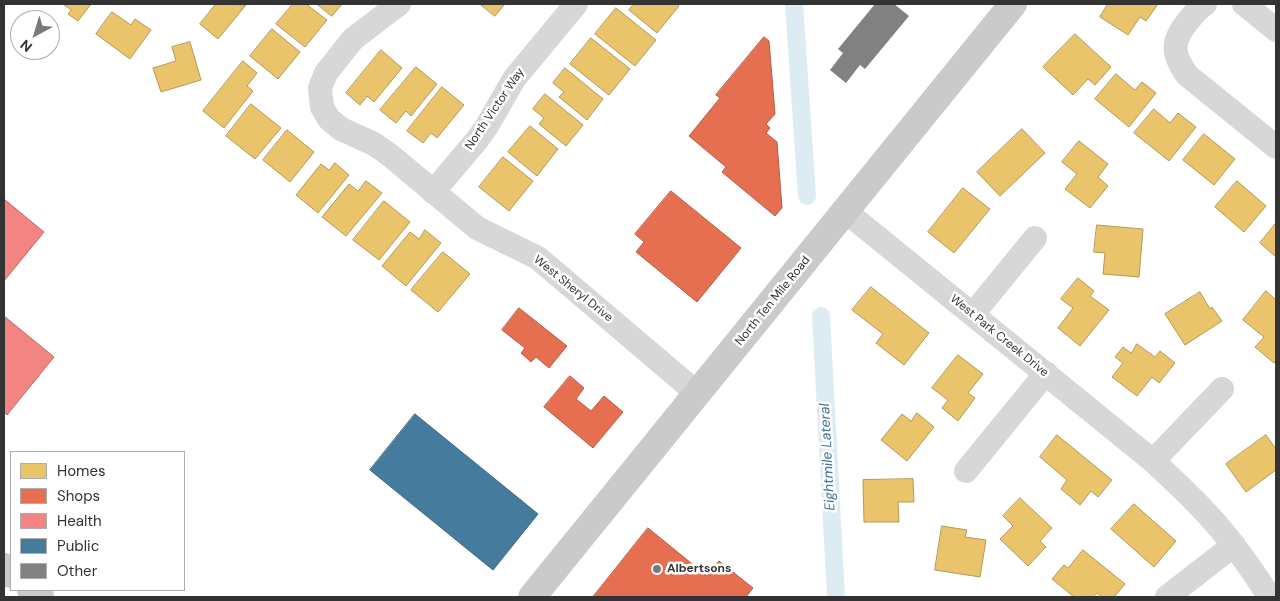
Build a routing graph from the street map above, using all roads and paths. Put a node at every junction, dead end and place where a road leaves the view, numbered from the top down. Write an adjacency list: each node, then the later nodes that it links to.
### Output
1 (399, 4): 8 (street, West Sheryl Drive)
2 (576, 4): 8 (street, North Victor Way)
3 (1013, 4): 9 (main road, North Ten Mile Road)
4 (1205, 4): 7 (street)
5 (1244, 4): 6 (street)
6 (1276, 30)
7 (1276, 147)
8 (433, 192): 14 (street, West Sheryl Drive)
9 (845, 211): 11 (street, West Park Creek Drive); 14 (main road, North Ten Mile Road)
10 (1035, 238): 11 (street)
11 (973, 314): 12 (street, West Park Creek Drive)
12 (1046, 373): 15 (street, West Park Creek Drive); 16 (street)
13 (1222, 389): 15 (street)
14 (698, 394): 18 (main road, North Ten Mile Road)
15 (1154, 461): 17 (street, West Park Creek Drive)
16 (966, 471)
17 (1234, 545): 19 (street); 20 (street, West Park Creek Drive)
18 (532, 597)
19 (1167, 597)
20 (1270, 597)

